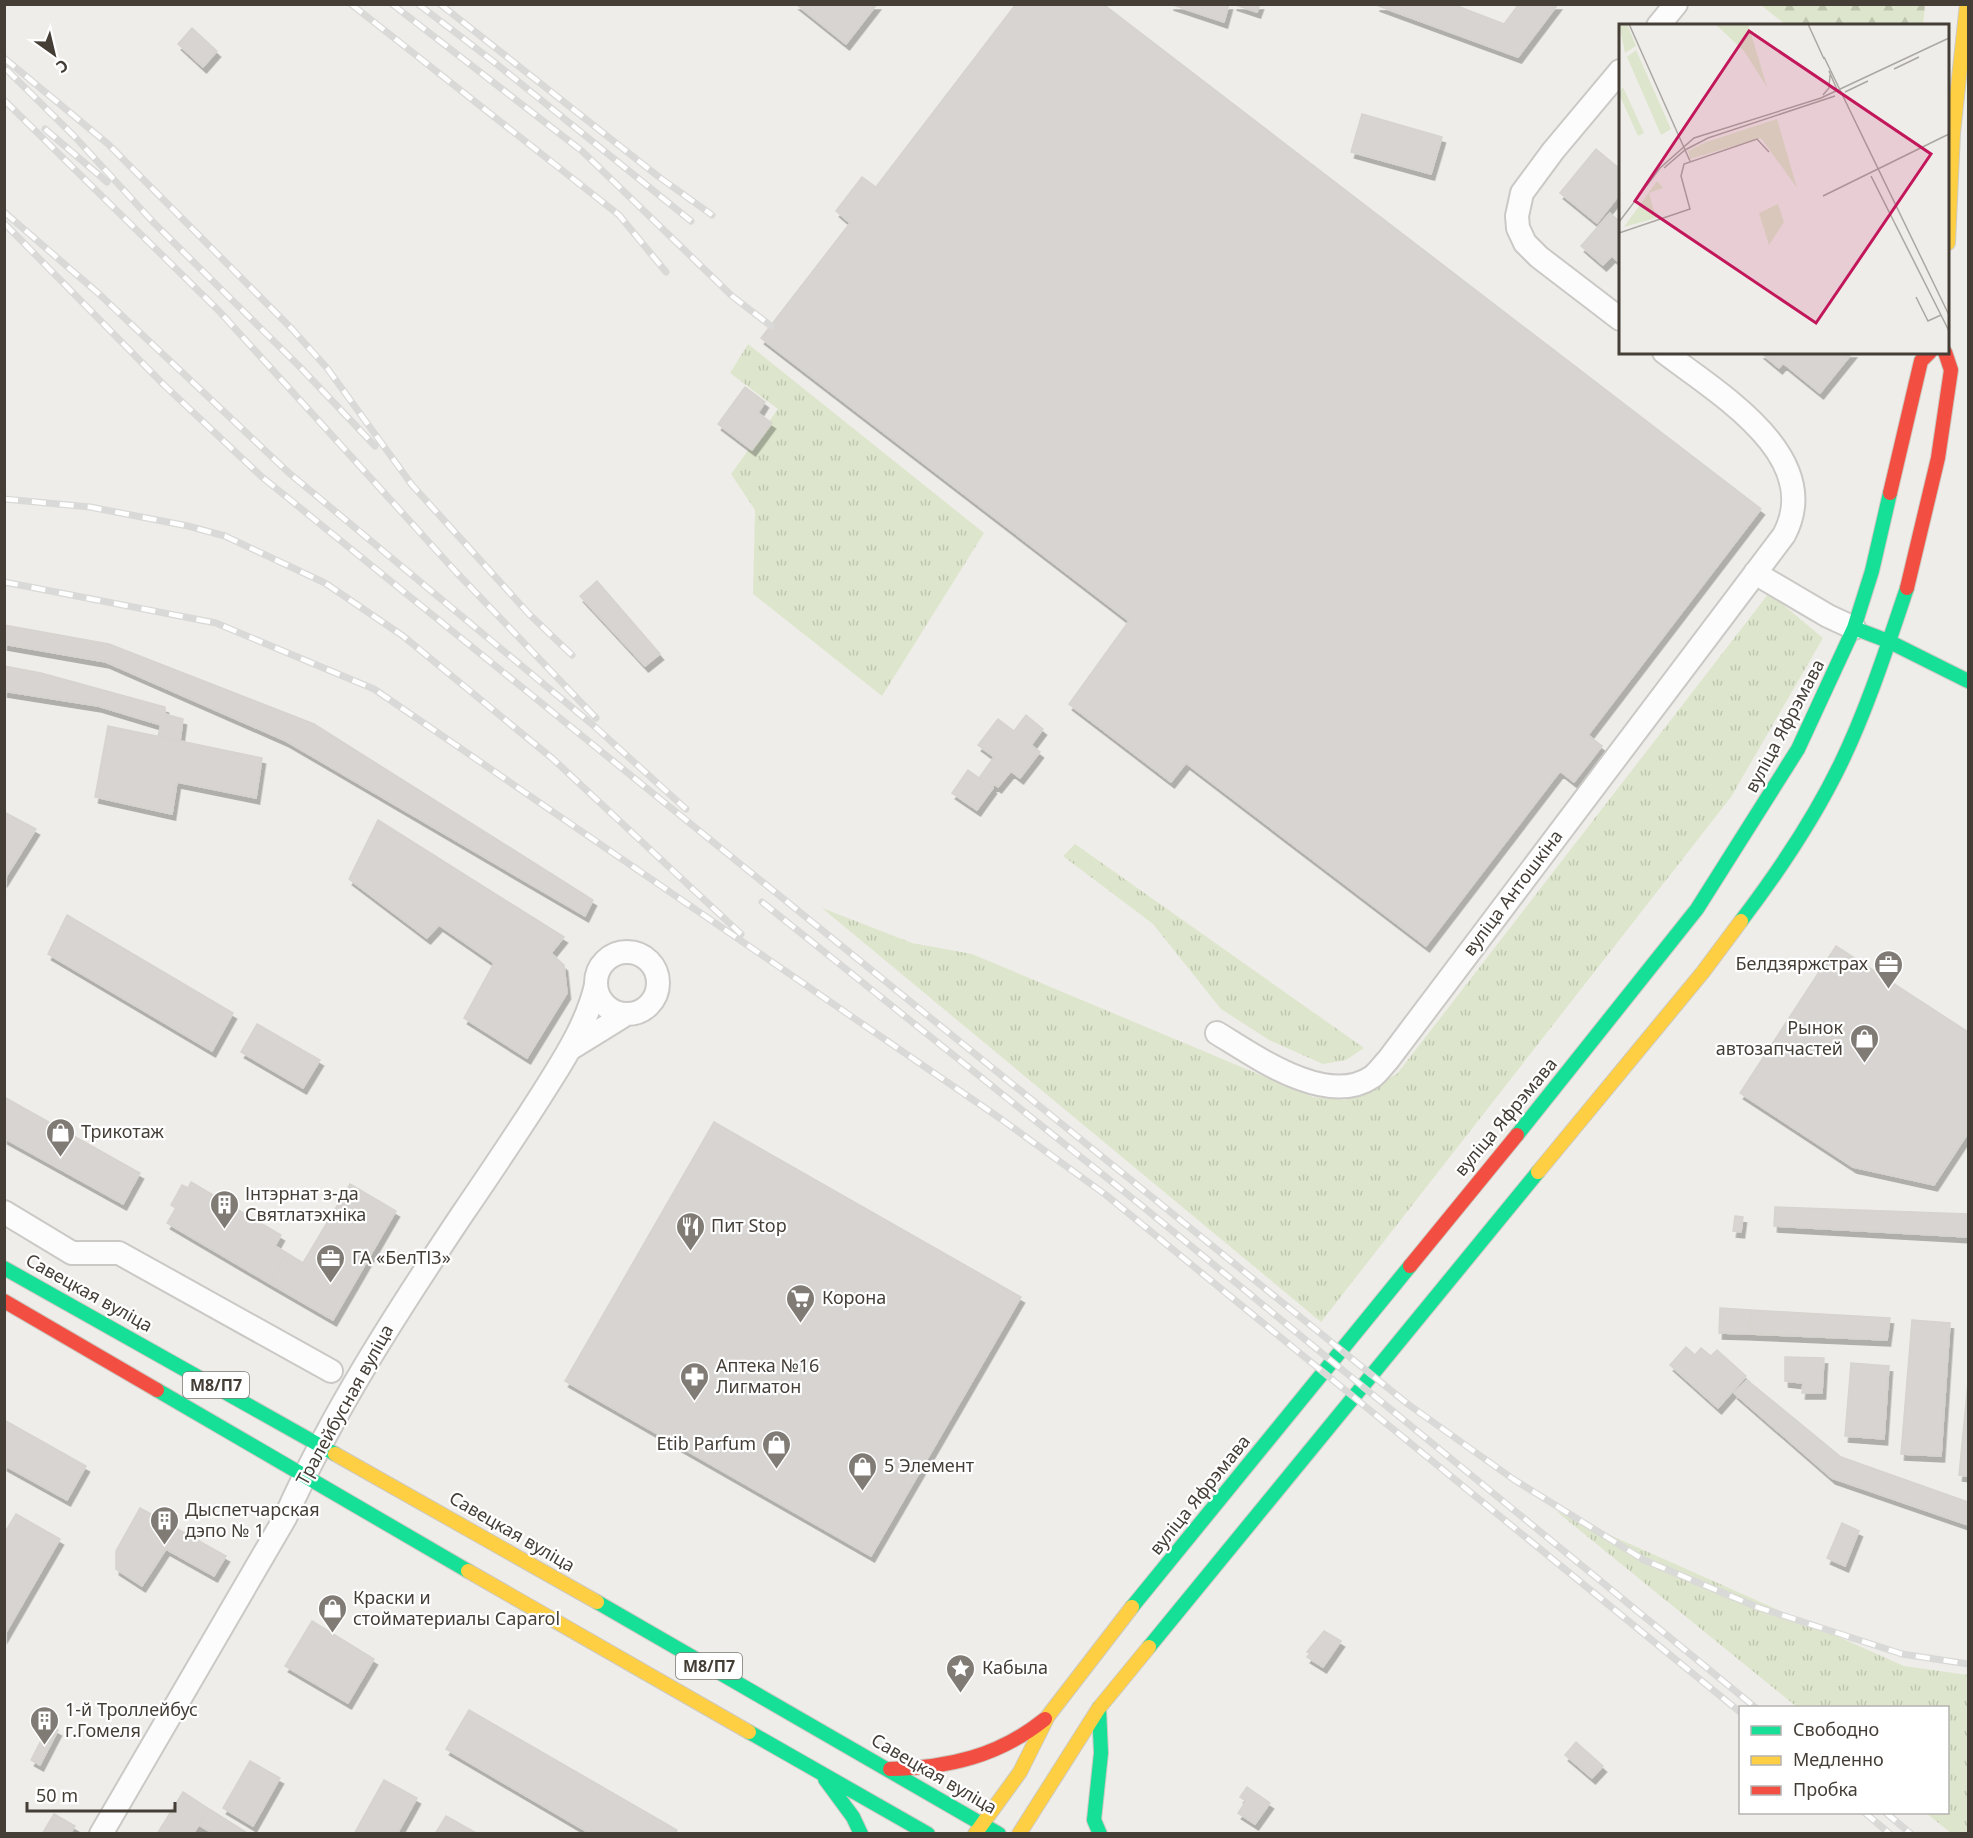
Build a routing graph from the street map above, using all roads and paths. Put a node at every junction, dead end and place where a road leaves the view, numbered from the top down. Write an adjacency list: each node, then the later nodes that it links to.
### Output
1 (1676, 4): 3 (street)
2 (1967, 4): 5 (main road)
3 (1660, 24)
4 (1619, 71): 6 (street)
5 (1949, 206)
6 (1619, 318)
7 (1667, 354): 10 (street, вуліца Антошкіна)
8 (1928, 354): 11 (main road, вуліца Яфрэмава)
9 (1946, 354): 12 (main road)
10 (1755, 573): 11 (street); 16 (street, вуліца Антошкіна)
11 (1854, 628): 12 (main road); 23 (main road, вуліца Яфрэмава)
12 (1887, 641): 13 (main road); 25 (main road)
13 (1968, 681)
14 (596, 985): 15 (street); 15 (street); 17 (street, Тралейбусная вуліца)
15 (625, 1015): 17 (street, Тралейбусная вуліца)
16 (1217, 1033)
17 (570, 1049): 22 (street, Тралейбусная вуліца)
18 (4, 1212): 21 (street)
19 (4, 1268): 22 (main road, Савецкая вуліца / М8/П7)
20 (4, 1301): 24 (main road, М8/П7)
21 (331, 1371)
22 (321, 1445): 24 (street, Тралейбусная вуліца); 29 (main road, Савецкая вуліца / М8/П7)
23 (1244, 1469): 25 (main road); 27 (main road, вуліца Яфрэмава)
24 (304, 1476): 28 (main road, М8/П7); 31 (street, Тралейбусная вуліца)
25 (1273, 1493): 26 (main road)
26 (1099, 1708): 35 (main road); 36 (main road)
27 (1048, 1716): 29 (main road); 30 (main road, вуліца Яфрэмава)
28 (817, 1768): 32 (main road); 33 (main road, М8/П7)
29 (890, 1769): 30 (main road, Савецкая вуліца / М8/П7)
30 (979, 1828): 34 (main road, Савецкая вуліца / М8/П7)
31 (101, 1833)
32 (861, 1833)
33 (928, 1833)
34 (999, 1833)
35 (1019, 1833)
36 (1100, 1833)

